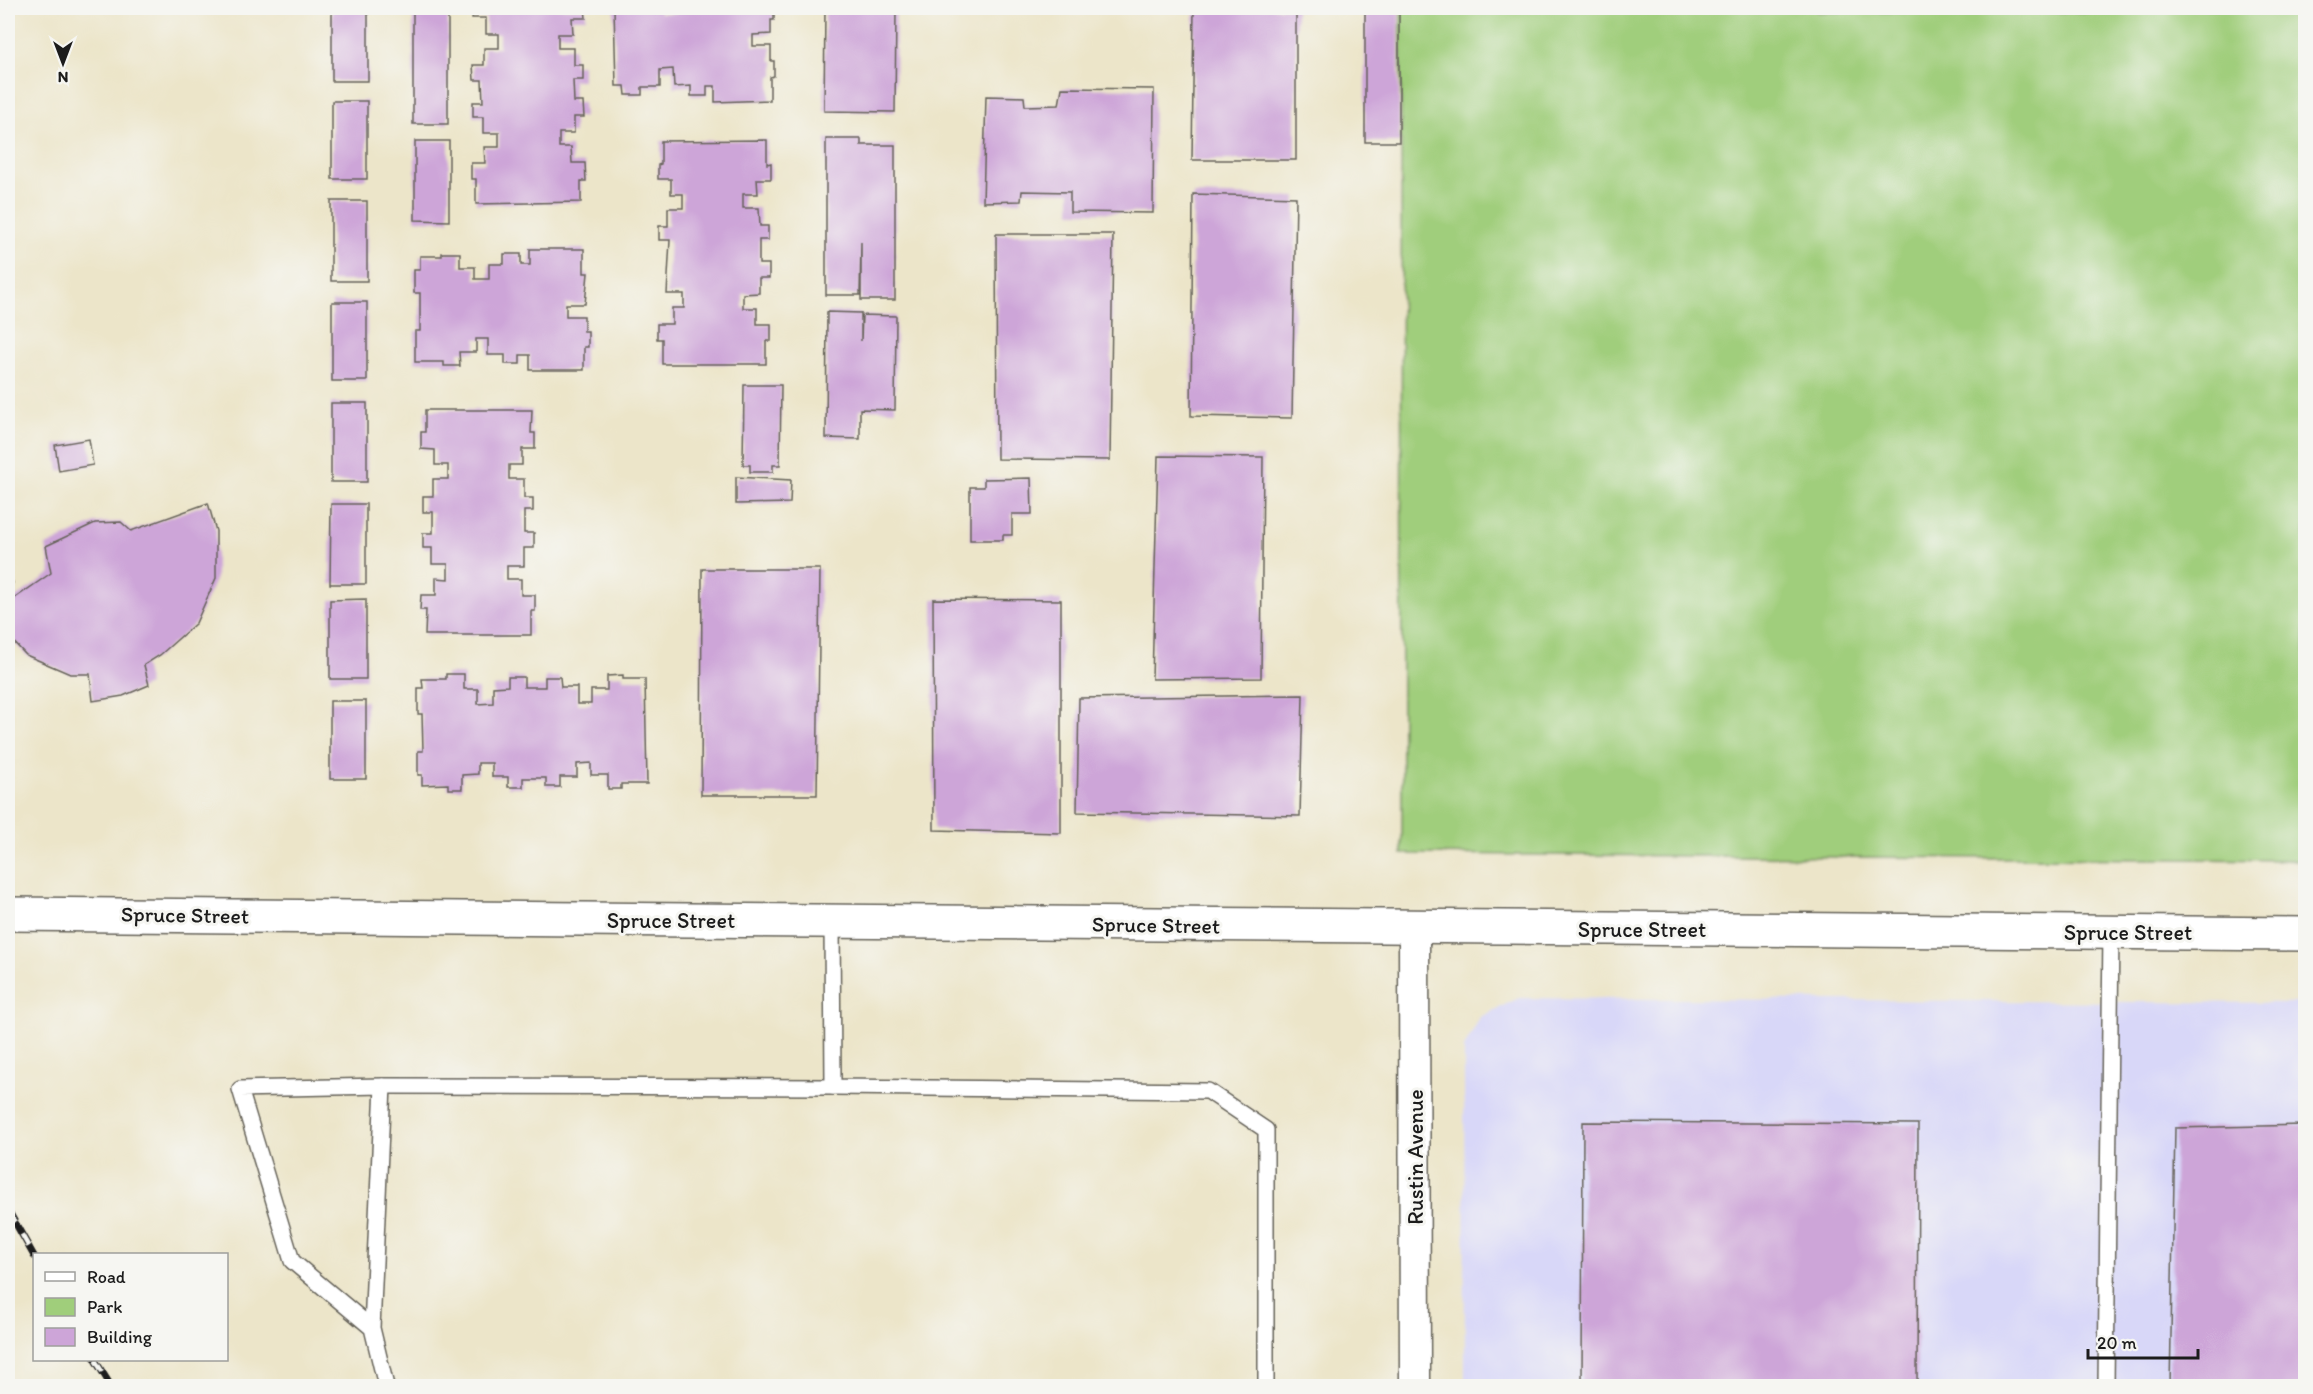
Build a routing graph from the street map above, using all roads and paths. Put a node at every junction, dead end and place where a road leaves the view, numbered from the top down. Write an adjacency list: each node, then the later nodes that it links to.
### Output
1 (8, 914): 2 (street, Spruce Street)
2 (832, 921): 3 (street, Spruce Street); 7 (lane)
3 (1414, 927): 4 (street, Spruce Street); 11 (street, Rustin Avenue)
4 (2111, 932): 5 (street, Spruce Street); 12 (lane)
5 (2306, 934)
6 (383, 1086): 7 (lane); 8 (lane); 8 (lane)
7 (833, 1087): 10 (lane)
8 (372, 1328): 9 (lane)
9 (386, 1386)
10 (1266, 1386)
11 (1415, 1386)
12 (2106, 1386)

